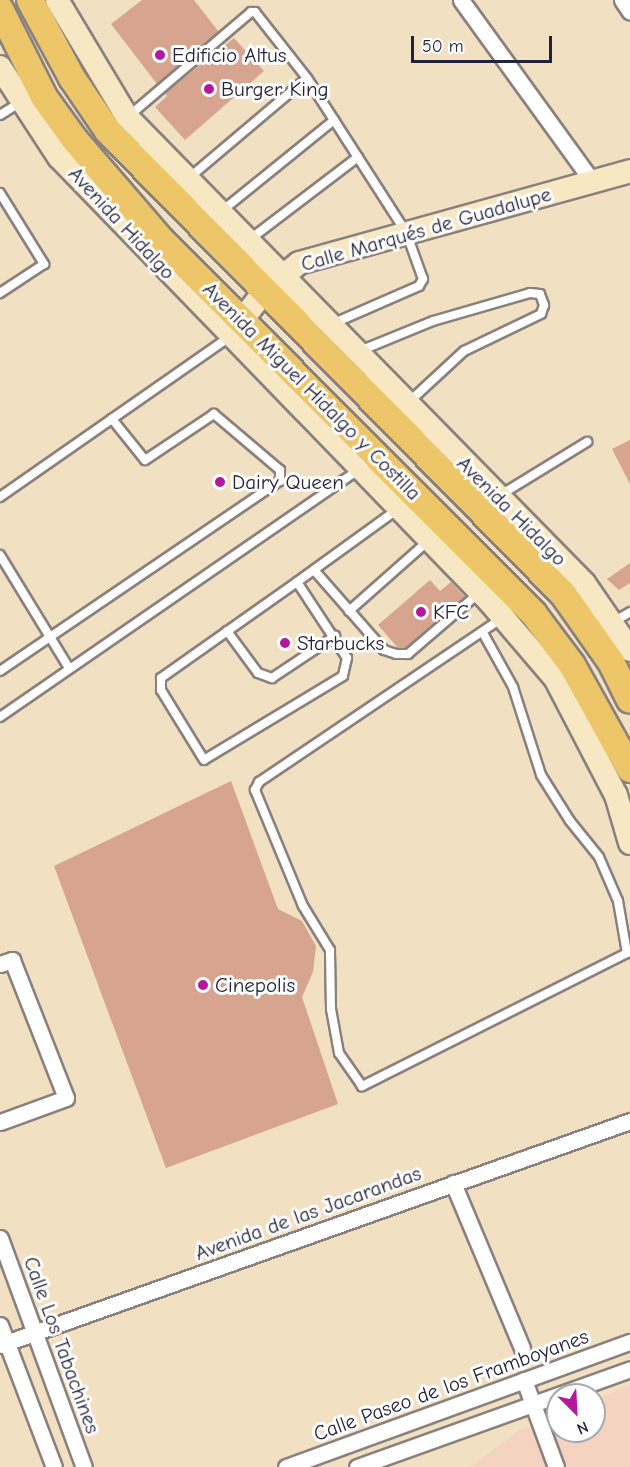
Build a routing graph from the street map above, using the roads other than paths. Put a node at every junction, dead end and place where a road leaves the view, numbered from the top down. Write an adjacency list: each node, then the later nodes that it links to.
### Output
1 (30, 0): 21 (main road, Avenida Miguel Hidalgo y Costilla)
2 (461, 0): 16 (street)
3 (622, 0): 6 (street)
4 (60, 2): 11 (street, Avenida Hidalgo)
5 (0, 9): 24 (main road, Avenida Miguel Hidalgo y Costilla)
6 (630, 12)
7 (0, 67): 9 (street, Avenida Hidalgo)
8 (307, 78): 11 (lane); 12 (lane); 15 (lane)
9 (21, 102): 10 (lane); 24 (street, Avenida Hidalgo)
10 (0, 115)
11 (127, 117): 15 (street, Avenida Hidalgo)
12 (334, 120): 13 (lane); 18 (lane)
13 (358, 157): 19 (lane); 20 (lane)
14 (630, 171): 16 (street, Calle Marqués de Guadalupe)
15 (187, 180): 18 (street, Avenida Hidalgo)
16 (592, 182): 19 (street, Calle Marqués de Guadalupe)
17 (0, 193): 22 (lane)
18 (219, 213): 20 (street, Avenida Hidalgo)
19 (406, 232): 21 (street, Calle Marqués de Guadalupe); 23 (lane)
20 (246, 242): 21 (street, Avenida Hidalgo)
21 (273, 285): 23 (street, Avenida Hidalgo); 24 (street, Calle Marqués de Guadalupe); 43 (main road, Avenida Miguel Hidalgo y Costilla)
22 (0, 293)
23 (328, 326): 25 (street, Avenida Hidalgo)
24 (236, 329): 27 (lane); 29 (street, Avenida Hidalgo); 49 (main road, Avenida Miguel Hidalgo y Costilla)
25 (356, 353): 26 (street, Avenida Hidalgo); 26 (lane)
26 (407, 404): 31 (street, Avenida Hidalgo)
27 (112, 419): 30 (lane); 45 (lane)
28 (587, 442): 31 (lane)
29 (360, 468): 32 (street, Avenida Hidalgo); 47 (lane)
30 (0, 497)
31 (498, 497): 40 (street, Avenida Hidalgo)
32 (399, 508): 33 (street, Avenida Hidalgo); 35 (lane)
33 (429, 540): 37 (street, Avenida Hidalgo); 38 (lane)
34 (0, 555): 45 (lane)
35 (314, 570): 36 (lane); 38 (lane)
36 (297, 582): 41 (lane); 44 (lane)
37 (480, 592): 38 (lane); 39 (street, Avenida Hidalgo)
38 (349, 611)
39 (503, 617): 42 (lane); 49 (street, Avenida Hidalgo)
40 (622, 617): 43 (lane); 46 (street, Avenida Hidalgo)
41 (227, 631): 44 (lane); 44 (lane)
42 (483, 633): 54 (lane); 54 (lane)
43 (592, 635): 50 (main road, Avenida Miguel Hidalgo y Costilla)
44 (335, 636)
45 (51, 638): 47 (lane); 48 (lane)
46 (630, 650)
47 (69, 668): 51 (lane)
48 (0, 671)
49 (564, 672): 52 (main road, Avenida Miguel Hidalgo y Costilla); 53 (street, Avenida Hidalgo)
50 (630, 700)
51 (0, 717)
52 (630, 769)
53 (630, 843)
54 (629, 953)
55 (6, 962): 57 (street)
56 (630, 1121): 58 (street, Avenida de las Jacarandas)
57 (0, 1122)
58 (453, 1183): 61 (street, Avenida de las Jacarandas); 64 (street)
59 (0, 1238): 61 (street, Calle Los Tabachines)
60 (0, 1325): 63 (street)
61 (35, 1334): 63 (street, Avenida de las Jacarandas); 69 (street, Calle Los Tabachines)
62 (630, 1342): 66 (street, Calle Paseo de los Framboyanes)
63 (3, 1344): 68 (street)
64 (522, 1348)
65 (630, 1369): 67 (street)
66 (524, 1380): 67 (street); 70 (street, Calle Paseo de los Framboyanes)
67 (533, 1404): 71 (street); 72 (street)
68 (54, 1467)
69 (84, 1467)
70 (286, 1467)
71 (357, 1467)
72 (556, 1467)

